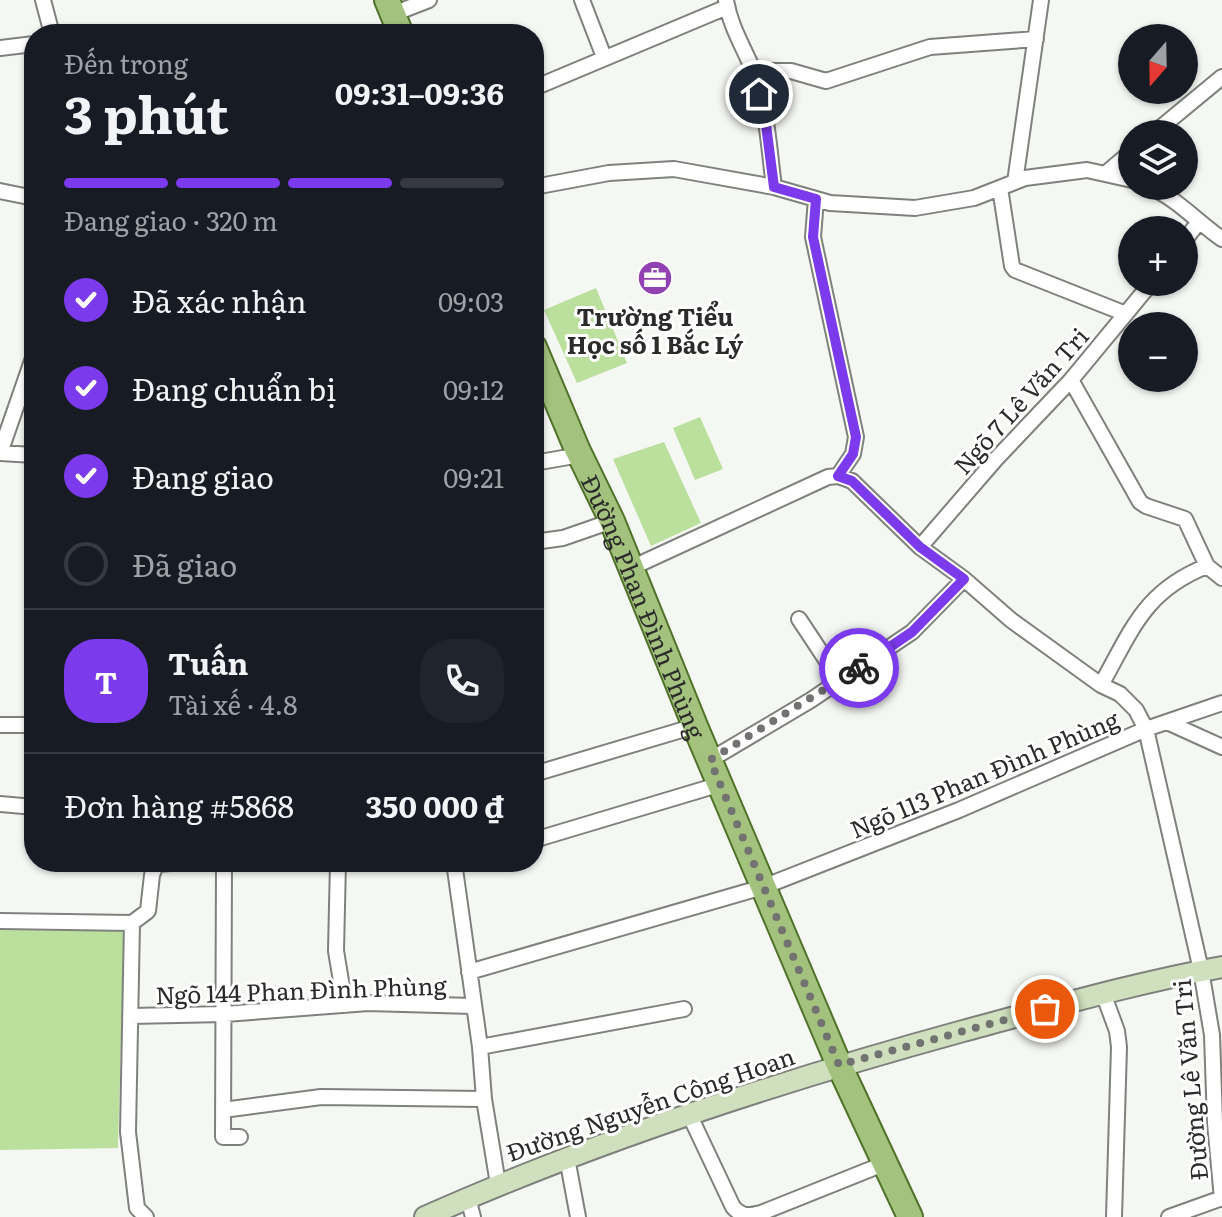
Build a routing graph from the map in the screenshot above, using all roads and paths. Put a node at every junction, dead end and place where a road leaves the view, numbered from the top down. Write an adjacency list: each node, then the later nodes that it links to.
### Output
1 (43, 0): 7 (street)
2 (429, 0): 6 (street)
3 (582, 0): 11 (street)
4 (1041, 0): 8 (street)
5 (727, 3): 11 (street); 12 (street)
6 (394, 16)
7 (49, 24)
8 (1036, 39): 12 (street); 20 (street)
9 (24, 45): 10 (street)
10 (0, 48)
11 (604, 57): 14 (street)
12 (753, 71): 21 (street)
13 (1222, 77): 15 (street)
14 (544, 84)
15 (1170, 120)
16 (1118, 163): 17 (street)
17 (1105, 174): 18 (street); 20 (street)
18 (1118, 177)
19 (544, 185): 21 (street)
20 (1008, 185): 24 (street); 30 (street)
21 (774, 187): 24 (street)
22 (0, 191): 23 (street)
23 (24, 196)
24 (816, 199): 40 (street)
25 (1173, 200): 26 (street)
26 (1191, 216)
27 (1198, 223): 28 (street)
28 (1222, 239)
29 (1141, 296): 31 (street, Ngõ 7 Lê Văn Tri)
30 (1121, 312)
31 (1128, 312)
32 (1118, 324): 34 (street, Ngõ 7 Lê Văn Tri)
33 (544, 370): 38 (main road, Đường Phan Đình Phùng)
34 (1071, 380): 43 (street, Ngõ 7 Lê Văn Tri); 44 (street)
35 (24, 384): 36 (street)
36 (0, 453): 37 (street)
37 (24, 454)
38 (580, 455): 39 (street); 41 (main road, Đường Phan Đình Phùng)
39 (544, 461)
40 (838, 476): 43 (street, Đường Lê Văn Tri); 45 (street)
41 (612, 521): 42 (street); 45 (main road, Đường Phan Đình Phùng)
42 (544, 541)
43 (920, 547): 47 (street, Đường Lê Văn Tri)
44 (1207, 566): 46 (street); 50 (street)
45 (631, 568): 55 (main road, Đường Phan Đình Phùng)
46 (1222, 578)
47 (964, 579): 49 (street); 50 (street, Đường Lê Văn Tri)
48 (799, 619): 49 (street)
49 (840, 681): 58 (street)
50 (1101, 685): 56 (street, Đường Lê Văn Tri)
51 (1222, 703): 52 (street, Ngõ 113 Phan Đình Phùng)
52 (1167, 722): 56 (street, Ngõ 113 Phan Đình Phùng); 57 (street)
53 (0, 725): 54 (street)
54 (24, 725)
55 (695, 726): 58 (main road, Đường Phan Đình Phùng); 59 (street)
56 (1146, 729): 68 (street, Ngõ 113 Phan Đình Phùng); 71 (street, Đường Lê Văn Tri)
57 (1222, 747)
58 (710, 760): 60 (main road, Đường Phan Đình Phùng)
59 (544, 771)
60 (721, 784): 63 (street); 68 (main road, Đường Phan Đình Phùng)
61 (0, 804): 62 (street)
62 (24, 806)
63 (544, 837)
64 (153, 872): 70 (street)
65 (224, 872): 77 (street)
66 (338, 872): 74 (street)
67 (455, 872): 72 (street)
68 (763, 887): 72 (street, Ngõ 144 Phan Đình Phùng); 80 (main road, Đường Phan Đình Phùng)
69 (0, 921): 70 (street)
70 (132, 923): 78 (street)
71 (1212, 969): 73 (main road, Đường Nguyễn Công Hoan); 88 (street, Đường Lê Văn Tri)
72 (469, 972): 75 (street)
73 (1103, 993): 80 (main road, Đường Nguyễn Công Hoan); 94 (street)
74 (345, 1005): 75 (street, Ngõ 144 Phan Đình Phùng); 77 (street, Ngõ 144 Phan Đình Phùng)
75 (473, 1006): 79 (street)
76 (684, 1009): 79 (street)
77 (225, 1014): 78 (street, Ngõ 144 Phan Đình Phùng); 82 (street)
78 (130, 1016): 90 (street)
79 (480, 1047): 81 (street)
80 (839, 1065): 83 (main road, Đường Nguyễn Công Hoan); 86 (main road, Đường Phan Đình Phùng)
81 (484, 1099): 82 (street); 87 (street)
82 (223, 1110): 84 (street)
83 (690, 1116): 85 (main road, Đường Nguyễn Công Hoan); 86 (street)
84 (240, 1137)
85 (567, 1158): 87 (main road, Đường Nguyễn Công Hoan); 92 (street)
86 (886, 1163): 93 (main road, Đường Phan Đình Phùng)
87 (498, 1184): 89 (main road, Đường Nguyễn Công Hoan)
88 (1222, 1198): 95 (street)
89 (470, 1207): 91 (main road, Đường Nguyễn Công Hoan)
90 (140, 1217)
91 (425, 1217)
92 (578, 1217)
93 (910, 1217)
94 (1114, 1217)
95 (1169, 1217)

